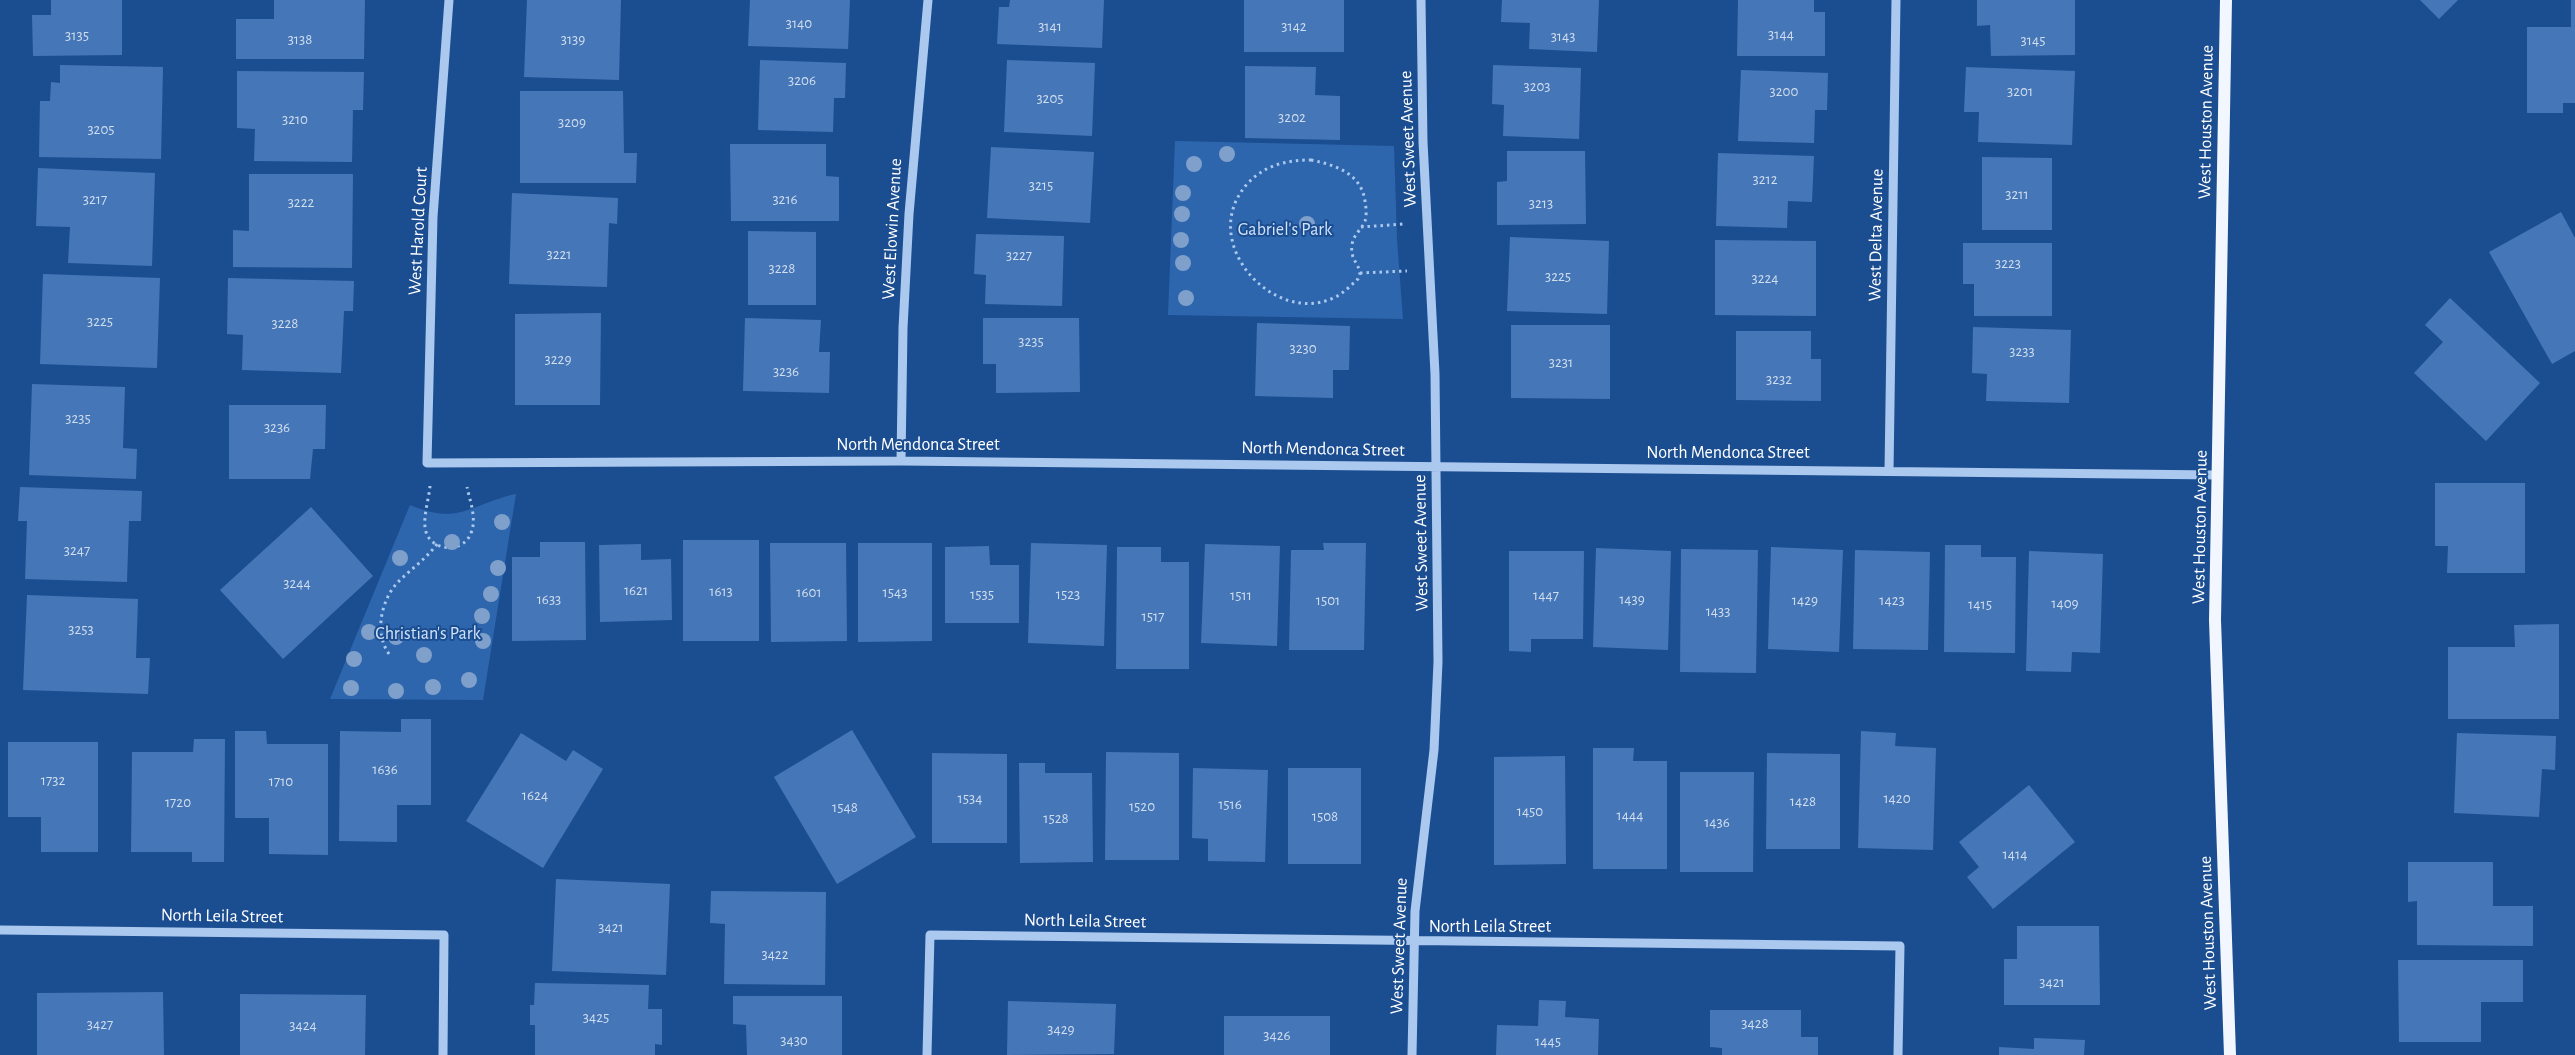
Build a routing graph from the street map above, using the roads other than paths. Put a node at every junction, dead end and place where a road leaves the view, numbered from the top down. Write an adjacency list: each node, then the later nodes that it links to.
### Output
1 (449, 0): 7 (street, West Harold Court)
2 (928, 0): 6 (street, West Elowin Avenue)
3 (1420, 0): 8 (street, West Sweet Avenue)
4 (1896, 0): 9 (street, West Delta Avenue)
5 (2226, 0): 10 (main road, West Houston Avenue)
6 (901, 461): 7 (street, North Mendonca Street); 8 (street, North Mendonca Street)
7 (430, 463)
8 (1436, 467): 9 (street, North Mendonca Street); 12 (street, West Sweet Avenue)
9 (1889, 471): 10 (street, North Mendonca Street)
10 (2218, 475): 17 (main road, West Houston Avenue)
11 (0, 930): 13 (street, North Leila Street)
12 (1414, 942): 14 (street, North Leila Street); 15 (street, West Sweet Avenue); 16 (street, North Leila Street)
13 (443, 1055)
14 (927, 1055)
15 (1412, 1055)
16 (1898, 1055)
17 (2230, 1055)

